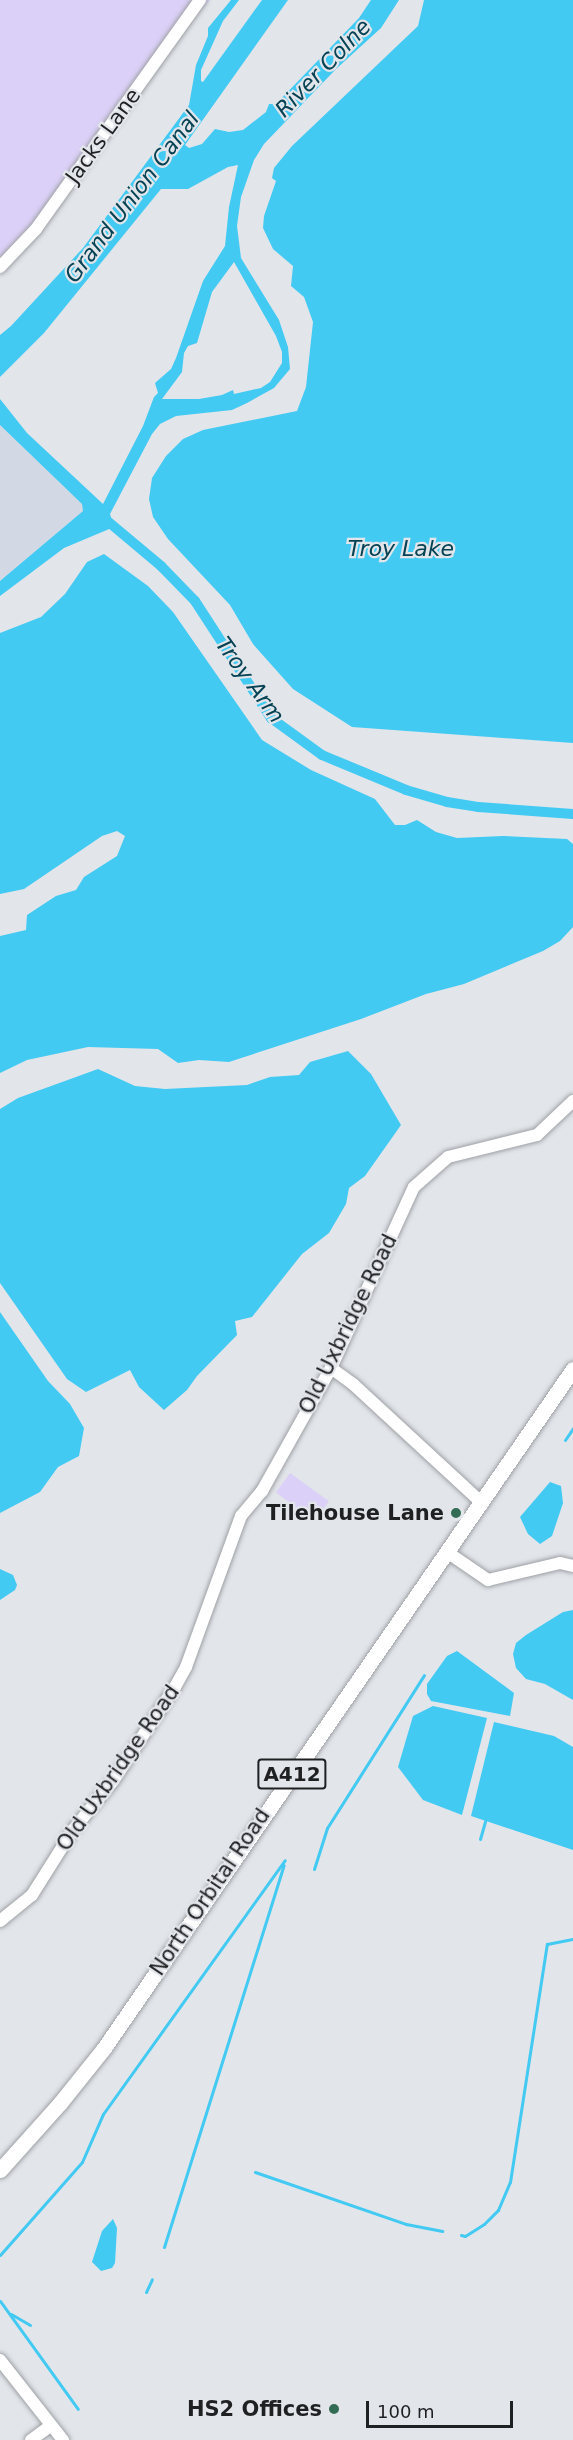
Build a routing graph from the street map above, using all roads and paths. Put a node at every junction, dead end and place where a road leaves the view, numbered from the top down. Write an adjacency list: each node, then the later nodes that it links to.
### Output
1 (201, 0): 2 (street, Jacks Lane)
2 (0, 267)
3 (573, 1101): 4 (street, Old Uxbridge Road)
4 (331, 1368): 6 (street); 9 (street, Old Uxbridge Road)
5 (573, 1369): 6 (main road, North Orbital Road / A412)
6 (481, 1502): 7 (main road, North Orbital Road / A412)
7 (447, 1552): 8 (street); 10 (main road, North Orbital Road / A412)
8 (573, 1566)
9 (0, 1921)
10 (0, 2170)
11 (0, 2360): 12 (street)
12 (50, 2426): 13 (street); 14 (street)
13 (31, 2440)
14 (63, 2440)

